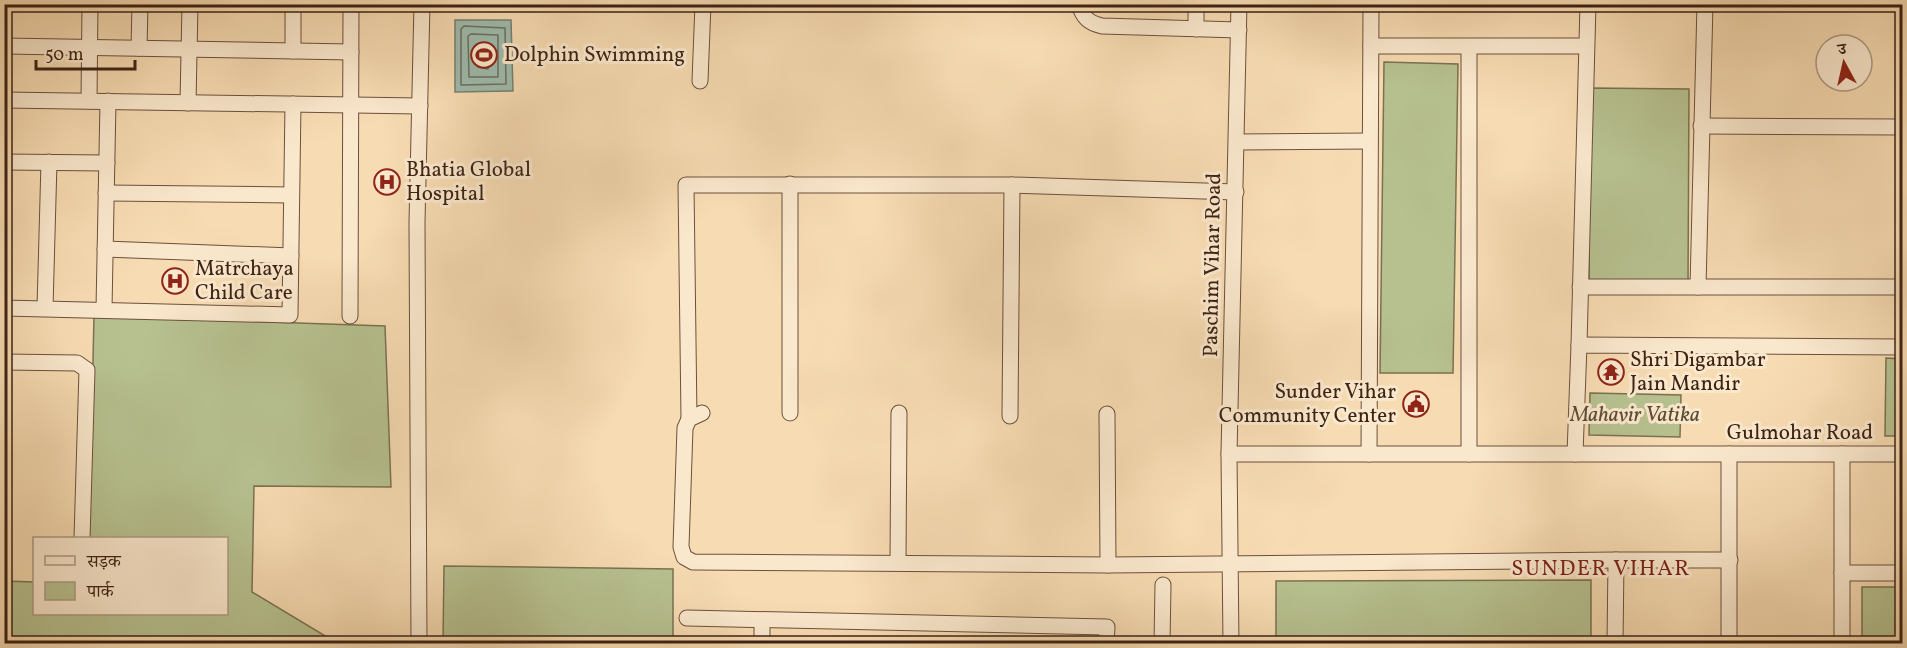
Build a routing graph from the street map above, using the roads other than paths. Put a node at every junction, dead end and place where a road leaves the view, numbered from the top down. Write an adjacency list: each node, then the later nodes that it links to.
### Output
1 (90, 4): 19 (street)
2 (140, 4): 20 (street)
3 (190, 4): 22 (street)
4 (293, 4): 23 (street)
5 (351, 4): 24 (street)
6 (422, 4): 32 (street)
7 (703, 4): 25 (street)
8 (1079, 4): 14 (street)
9 (1196, 4): 14 (street)
10 (1239, 4): 15 (street, Paschim Vihar Road)
11 (1371, 4): 17 (street)
12 (1588, 4): 18 (street)
13 (1705, 4): 33 (street)
14 (1196, 29): 15 (street)
15 (1239, 30): 36 (street, Paschim Vihar Road)
16 (4, 46): 19 (street)
17 (1371, 46): 21 (street); 35 (street)
18 (1586, 46): 21 (street); 47 (street)
19 (90, 47): 20 (street); 27 (street)
20 (140, 48): 22 (street)
21 (1469, 48): 63 (street)
22 (189, 49): 23 (street); 29 (street)
23 (293, 51): 24 (street)
24 (351, 52): 31 (street)
25 (700, 81)
26 (4, 100): 27 (street)
27 (89, 101): 28 (street)
28 (108, 101): 29 (street); 39 (street)
29 (188, 103): 30 (street)
30 (292, 104): 31 (street); 44 (street)
31 (351, 105): 32 (street); 53 (street)
32 (420, 106): 79 (street)
33 (1701, 126): 34 (street); 48 (street)
34 (1902, 127)
35 (1370, 141): 36 (street); 62 (street)
36 (1238, 142): 42 (street, Paschim Vihar Road)
37 (4, 162): 38 (street)
38 (49, 162): 39 (street); 51 (street)
39 (107, 163): 43 (street)
40 (790, 184): 41 (street); 57 (street); 71 (street)
41 (1012, 185): 42 (street); 60 (street)
42 (1236, 192): 61 (street, Paschim Vihar Road)
43 (106, 193): 44 (street); 45 (street)
44 (291, 195): 46 (street)
45 (105, 249): 46 (street); 52 (street)
46 (291, 256): 52 (street)
47 (1580, 287): 48 (street); 54 (street)
48 (1698, 287): 49 (street)
49 (1902, 287)
50 (4, 308): 51 (street)
51 (45, 308): 52 (street)
52 (104, 309)
53 (350, 316)
54 (1579, 345): 55 (street); 64 (street)
55 (1902, 347)
56 (4, 362): 68 (street)
57 (790, 413)
58 (899, 413): 71 (street)
59 (1107, 414): 73 (street)
60 (1010, 416)
61 (1229, 453): 62 (street, Gulmohar Road); 72 (street, Paschim Vihar Road)
62 (1369, 454): 63 (street, Gulmohar Road)
63 (1469, 454): 64 (street, Gulmohar Road)
64 (1575, 454): 65 (street, Gulmohar Road)
65 (1730, 454): 66 (street, Gulmohar Road); 70 (street)
66 (1842, 454): 67 (street, Gulmohar Road); 74 (street)
67 (1902, 454)
68 (82, 537)
69 (1616, 560): 70 (street); 72 (street); 84 (street)
70 (1730, 560): 85 (street)
71 (898, 562): 73 (street)
72 (1230, 563): 73 (street); 83 (street, Paschim Vihar Road)
73 (1108, 565)
74 (1842, 573): 75 (street); 86 (street)
75 (1902, 573)
76 (1162, 585): 82 (street)
77 (687, 618): 78 (street)
78 (762, 620): 80 (street); 81 (street)
79 (419, 644)
80 (762, 644)
81 (1106, 644)
82 (1162, 644)
83 (1231, 644)
84 (1615, 644)
85 (1729, 644)
86 (1842, 644)

